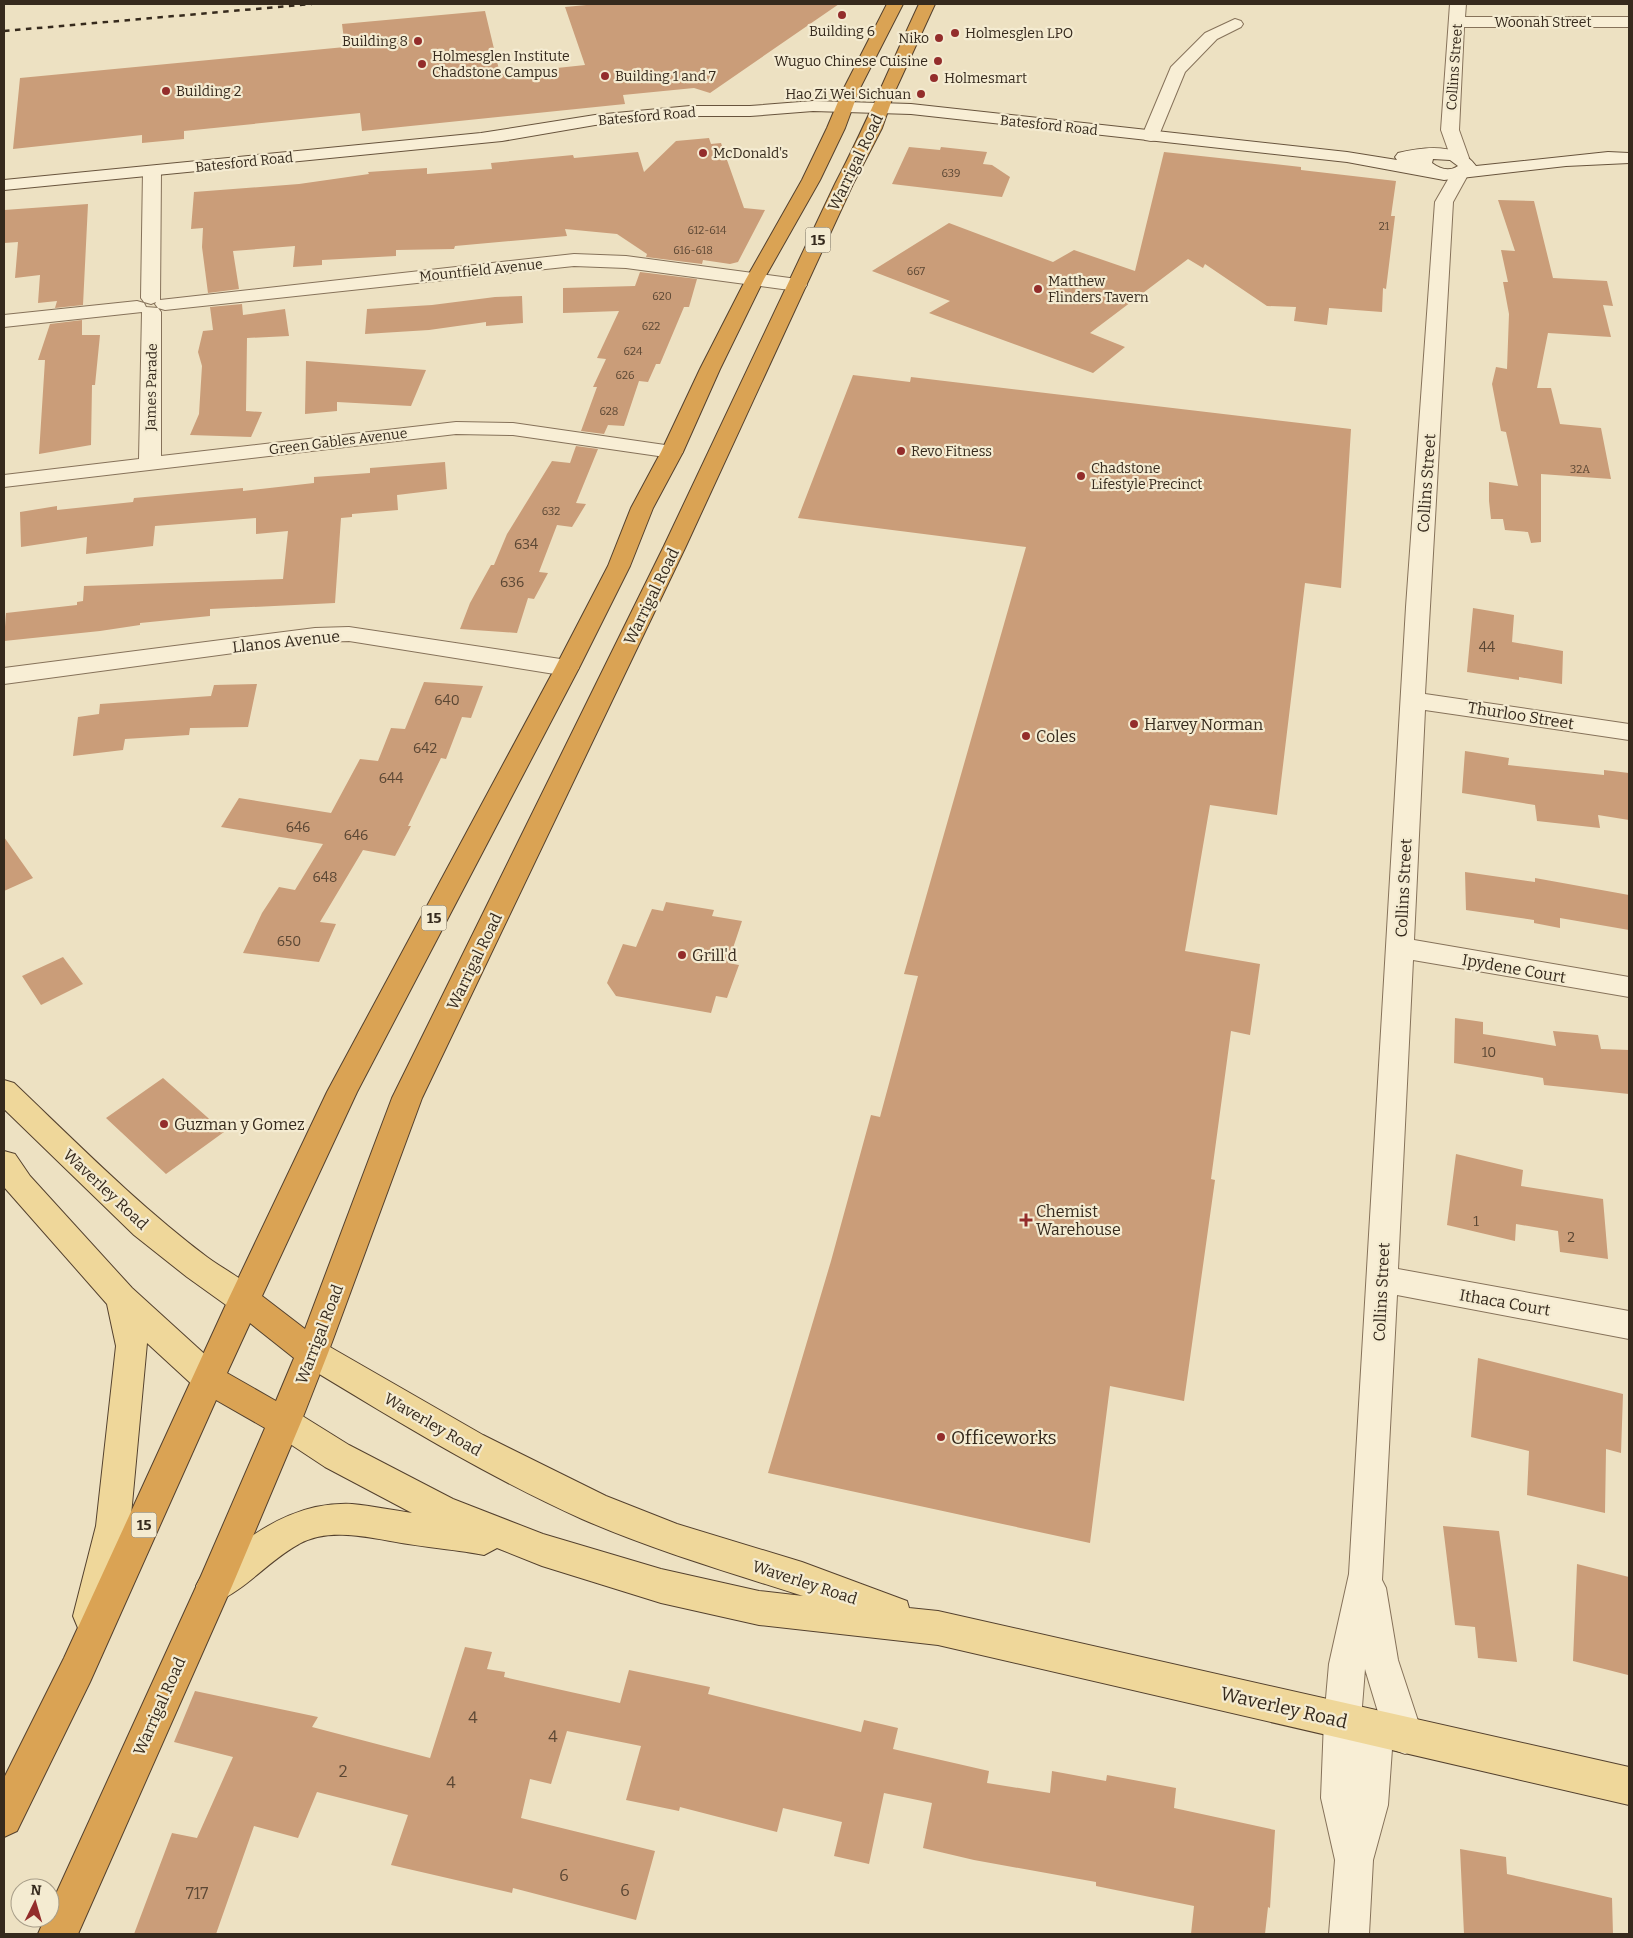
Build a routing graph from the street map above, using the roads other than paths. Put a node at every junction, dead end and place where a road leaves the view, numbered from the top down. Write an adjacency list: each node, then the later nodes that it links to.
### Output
1 (895, 4): 7 (highway, Warrigal Road / 15)
2 (927, 4): 8 (highway, Warrigal Road / 15)
3 (1458, 4): 4 (street, Collins Street)
4 (1456, 22): 5 (street, Woonah Street); 9 (street, Collins Street)
5 (1629, 22)
6 (1234, 24): 10 (street)
7 (844, 106): 8 (street, Batesford Road); 14 (street, Batesford Road); 17 (highway, Warrigal Road / 15)
8 (881, 108): 10 (street, Batesford Road); 18 (highway, Warrigal Road / 15)
9 (1450, 130): 12 (street, Collins Street); 13 (street, Collins Street)
10 (1151, 136): 12 (street, Batesford Road)
11 (1629, 158): 13 (street)
12 (1431, 163): 13 (street, Batesford Road); 16 (street, Collins Street)
13 (1461, 166): 16 (street, Collins Street)
14 (152, 171): 15 (street, Batesford Road); 19 (street, James Parade)
15 (4, 185)
16 (1444, 202): 26 (street, Collins Street)
17 (755, 279): 18 (street, Mountfield Avenue); 19 (street, Mountfield Avenue); 21 (highway, Warrigal Road / 15)
18 (797, 285): 36 (highway, Warrigal Road / 15)
19 (151, 305): 20 (street, Mountfield Avenue); 22 (street, James Parade)
20 (4, 321)
21 (672, 452): 22 (street, Green Gables Avenue); 24 (highway, Warrigal Road / 15)
22 (150, 463): 23 (street, Green Gables Avenue)
23 (4, 481)
24 (567, 668): 25 (street, Llanos Avenue); 34 (highway, Warrigal Road / 15)
25 (4, 676)
26 (1413, 700): 27 (street, Thurloo Street); 28 (street, Collins Street)
27 (1629, 732)
28 (1399, 948): 29 (street, Ipydene Court); 32 (street, Collins Street)
29 (1629, 988)
30 (4, 1091): 34 (main road, Waverley Road)
31 (4, 1163): 33 (main road, Waverley Road)
32 (1382, 1279): 35 (street, Ithaca Court); 40 (street, Collins Street)
33 (120, 1298): 37 (main road, Waverley Road); 43 (main road)
34 (244, 1300): 36 (highway, Waverley Road); 37 (highway, Warrigal Road / 15)
35 (1629, 1325)
36 (312, 1354): 38 (highway, Warrigal Road / 15); 42 (main road, Waverley Road)
37 (210, 1379): 38 (highway, Waverley Road); 43 (highway, Warrigal Road / 15)
38 (284, 1422): 39 (main road, Waverley Road); 41 (highway, Warrigal Road / 15)
39 (542, 1550): 41 (main road); 42 (main road, Waverley Road)
40 (1366, 1574): 44 (street, Collins Street); 44 (street, Collins Street)
41 (214, 1586): 47 (highway, Warrigal Road / 15)
42 (938, 1628): 44 (main road, Waverley Road)
43 (77, 1670): 46 (highway, Warrigal Road / 15)
44 (1374, 1728): 45 (main road, Waverley Road); 48 (street)
45 (1629, 1786)
46 (4, 1818)
47 (58, 1934)
48 (1349, 1934)

